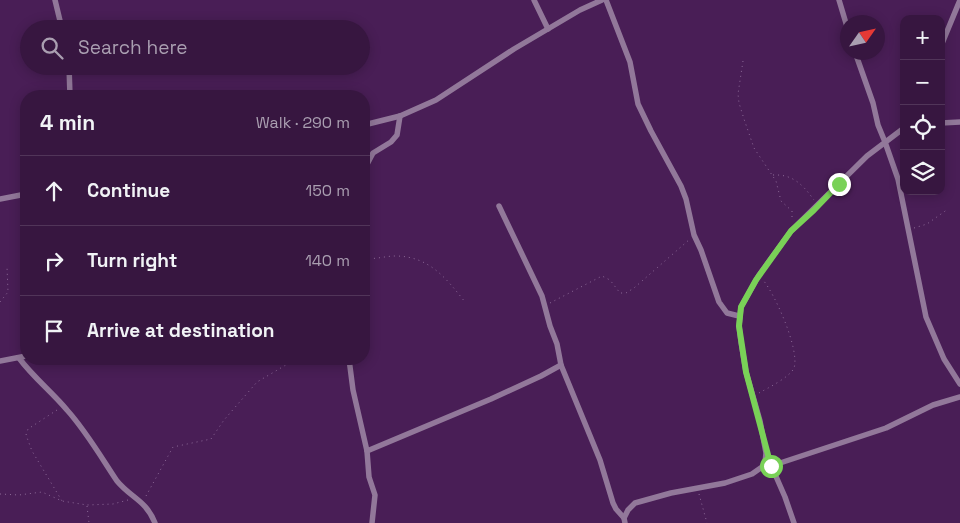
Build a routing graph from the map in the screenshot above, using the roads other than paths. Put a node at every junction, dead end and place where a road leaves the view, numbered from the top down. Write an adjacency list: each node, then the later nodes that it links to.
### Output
1 (55, 0): 7 (street)
2 (534, 0): 8 (street)
3 (604, 0): 8 (street); 23 (street)
4 (839, 0): 6 (street)
5 (960, 0): 9 (street)
6 (844, 15)
7 (60, 20)
8 (548, 29): 13 (street)
9 (945, 36)
10 (858, 60): 18 (street)
11 (69, 75): 12 (street)
12 (70, 90)
13 (400, 116): 16 (street); 19 (street)
14 (960, 122): 15 (street)
15 (945, 123)
16 (370, 124)
17 (900, 131): 18 (street)
18 (886, 142): 23 (street); 29 (street)
19 (370, 159)
20 (20, 195): 21 (street)
21 (0, 199)
22 (499, 206): 28 (street)
23 (739, 316): 32 (street)
24 (19, 358): 25 (street)
25 (0, 361)
26 (25, 365): 35 (street)
27 (350, 365): 31 (street)
28 (561, 365): 31 (street); 34 (street)
29 (960, 384)
30 (960, 397): 33 (street)
31 (367, 451): 36 (street)
32 (766, 453): 33 (street); 34 (street)
33 (771, 466): 37 (street)
34 (624, 520)
35 (154, 523)
36 (372, 523)
37 (794, 523)

